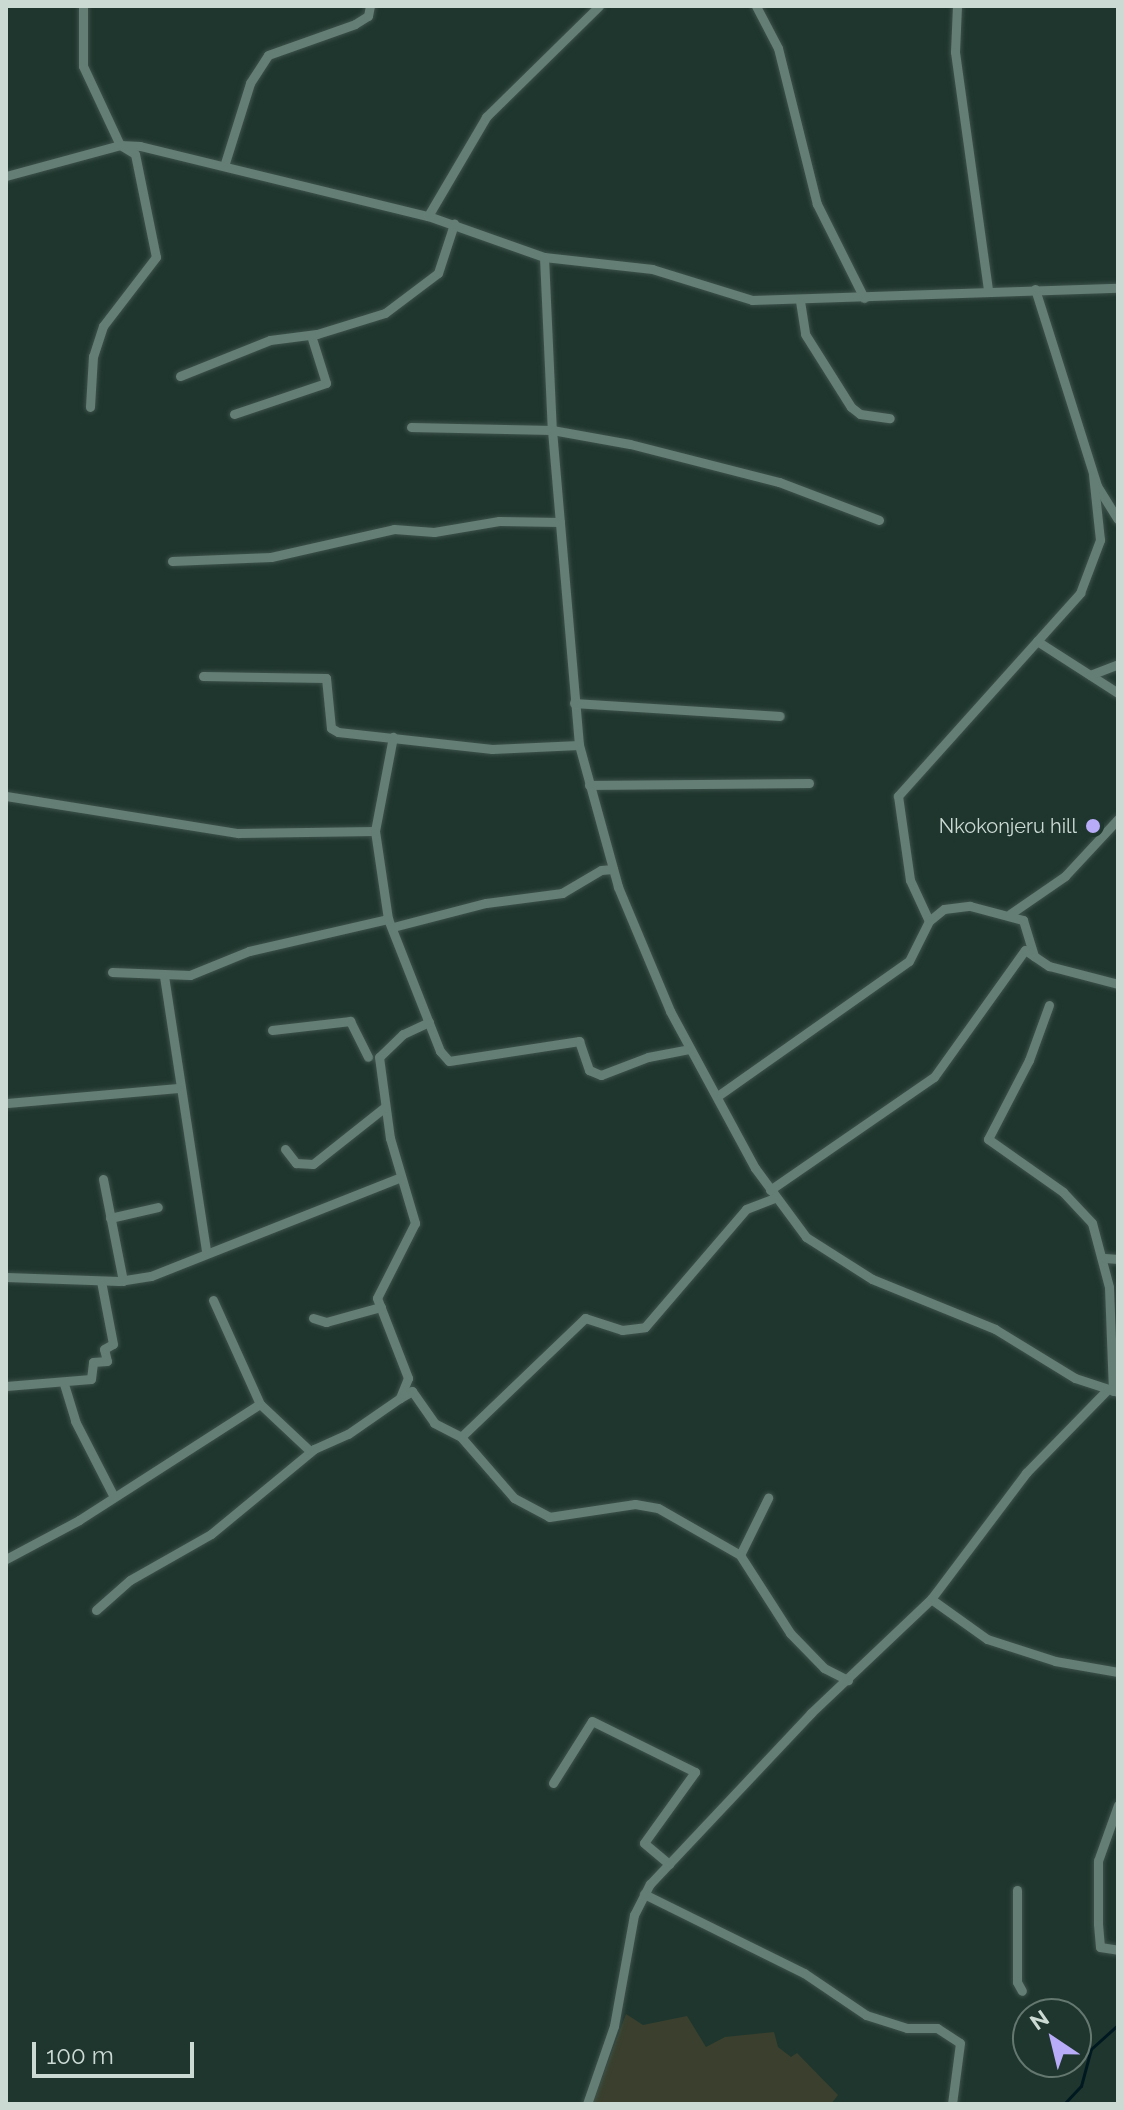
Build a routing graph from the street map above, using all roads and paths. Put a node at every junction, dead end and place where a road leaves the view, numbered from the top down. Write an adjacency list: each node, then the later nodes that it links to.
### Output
1 (83, 6): 6 (street)
2 (370, 6): 7 (street)
3 (599, 6): 9 (street)
4 (756, 6): 15 (street)
5 (957, 6): 14 (street)
6 (120, 145): 7 (street); 8 (street); 19 (street)
7 (225, 163): 9 (street)
8 (6, 176)
9 (428, 216): 10 (street)
10 (454, 224): 11 (street); 17 (street)
11 (544, 257): 16 (street); 23 (street)
12 (1118, 288): 13 (street)
13 (1035, 289): 14 (street); 24 (street)
14 (988, 290): 15 (street)
15 (864, 298): 16 (street)
16 (800, 301): 21 (street)
17 (311, 335): 18 (street); 20 (street)
18 (180, 376)
19 (90, 407)
20 (234, 414)
21 (890, 418)
22 (411, 427): 23 (street)
23 (552, 430): 26 (street); 27 (street)
24 (1093, 475): 25 (street); 29 (street)
25 (1118, 519)
26 (879, 520)
27 (560, 522): 28 (street); 34 (street)
28 (172, 561)
29 (1037, 641): 31 (street); 45 (street)
30 (1118, 664): 31 (street)
31 (1090, 675): 33 (street)
32 (203, 676): 36 (street)
33 (1118, 693)
34 (574, 703): 35 (street); 37 (street)
35 (780, 716)
36 (393, 737): 37 (street); 42 (street)
37 (579, 745): 39 (street)
38 (809, 783): 39 (street)
39 (589, 785): 43 (street)
40 (6, 796): 42 (street)
41 (1118, 819): 44 (street)
42 (375, 831): 46 (street)
43 (613, 869): 46 (street); 54 (street)
44 (1010, 914): 45 (street); 47 (street)
45 (929, 921): 57 (street)
46 (390, 923): 49 (street); 52 (street)
47 (1034, 956): 50 (street); 63 (street)
48 (112, 972): 49 (street)
49 (164, 976): 56 (street)
50 (1118, 984)
51 (1049, 1005): 67 (street)
52 (429, 1022): 54 (street); 59 (street)
53 (272, 1030): 55 (street)
54 (690, 1049): 57 (street)
55 (368, 1057)
56 (179, 1088): 58 (street); 66 (street)
57 (719, 1095): 63 (street)
58 (6, 1103)
59 (385, 1107): 60 (street); 61 (street)
60 (285, 1149)
61 (399, 1178): 66 (street); 73 (street)
62 (103, 1179): 65 (street)
63 (772, 1194): 77 (street); 80 (street)
64 (158, 1207): 65 (street)
65 (110, 1218): 71 (street)
66 (206, 1250): 71 (street)
67 (1105, 1258): 68 (street); 77 (street)
68 (1118, 1259)
69 (6, 1277): 70 (street)
70 (101, 1281): 71 (street); 75 (street)
71 (123, 1281)
72 (213, 1300): 79 (street)
73 (381, 1307): 74 (street); 78 (street)
74 (313, 1318)
75 (64, 1384): 76 (street); 82 (street)
76 (6, 1386)
77 (1113, 1391): 86 (street)
78 (400, 1398): 80 (street); 81 (street)
79 (260, 1404): 81 (street); 82 (street)
80 (461, 1437): 84 (street)
81 (310, 1451): 87 (street)
82 (113, 1495): 85 (street)
83 (768, 1498): 84 (street)
84 (740, 1555): 89 (street)
85 (6, 1559)
86 (931, 1599): 88 (street); 89 (street)
87 (96, 1610)
88 (1118, 1672)
89 (848, 1680): 92 (street)
90 (553, 1783): 92 (street)
91 (1118, 1805): 95 (street)
92 (669, 1864): 94 (street)
93 (1017, 1890): 96 (street)
94 (644, 1894): 97 (street); 98 (street)
95 (1118, 1950)
96 (1022, 1991)
97 (587, 2104)
98 (952, 2104)

